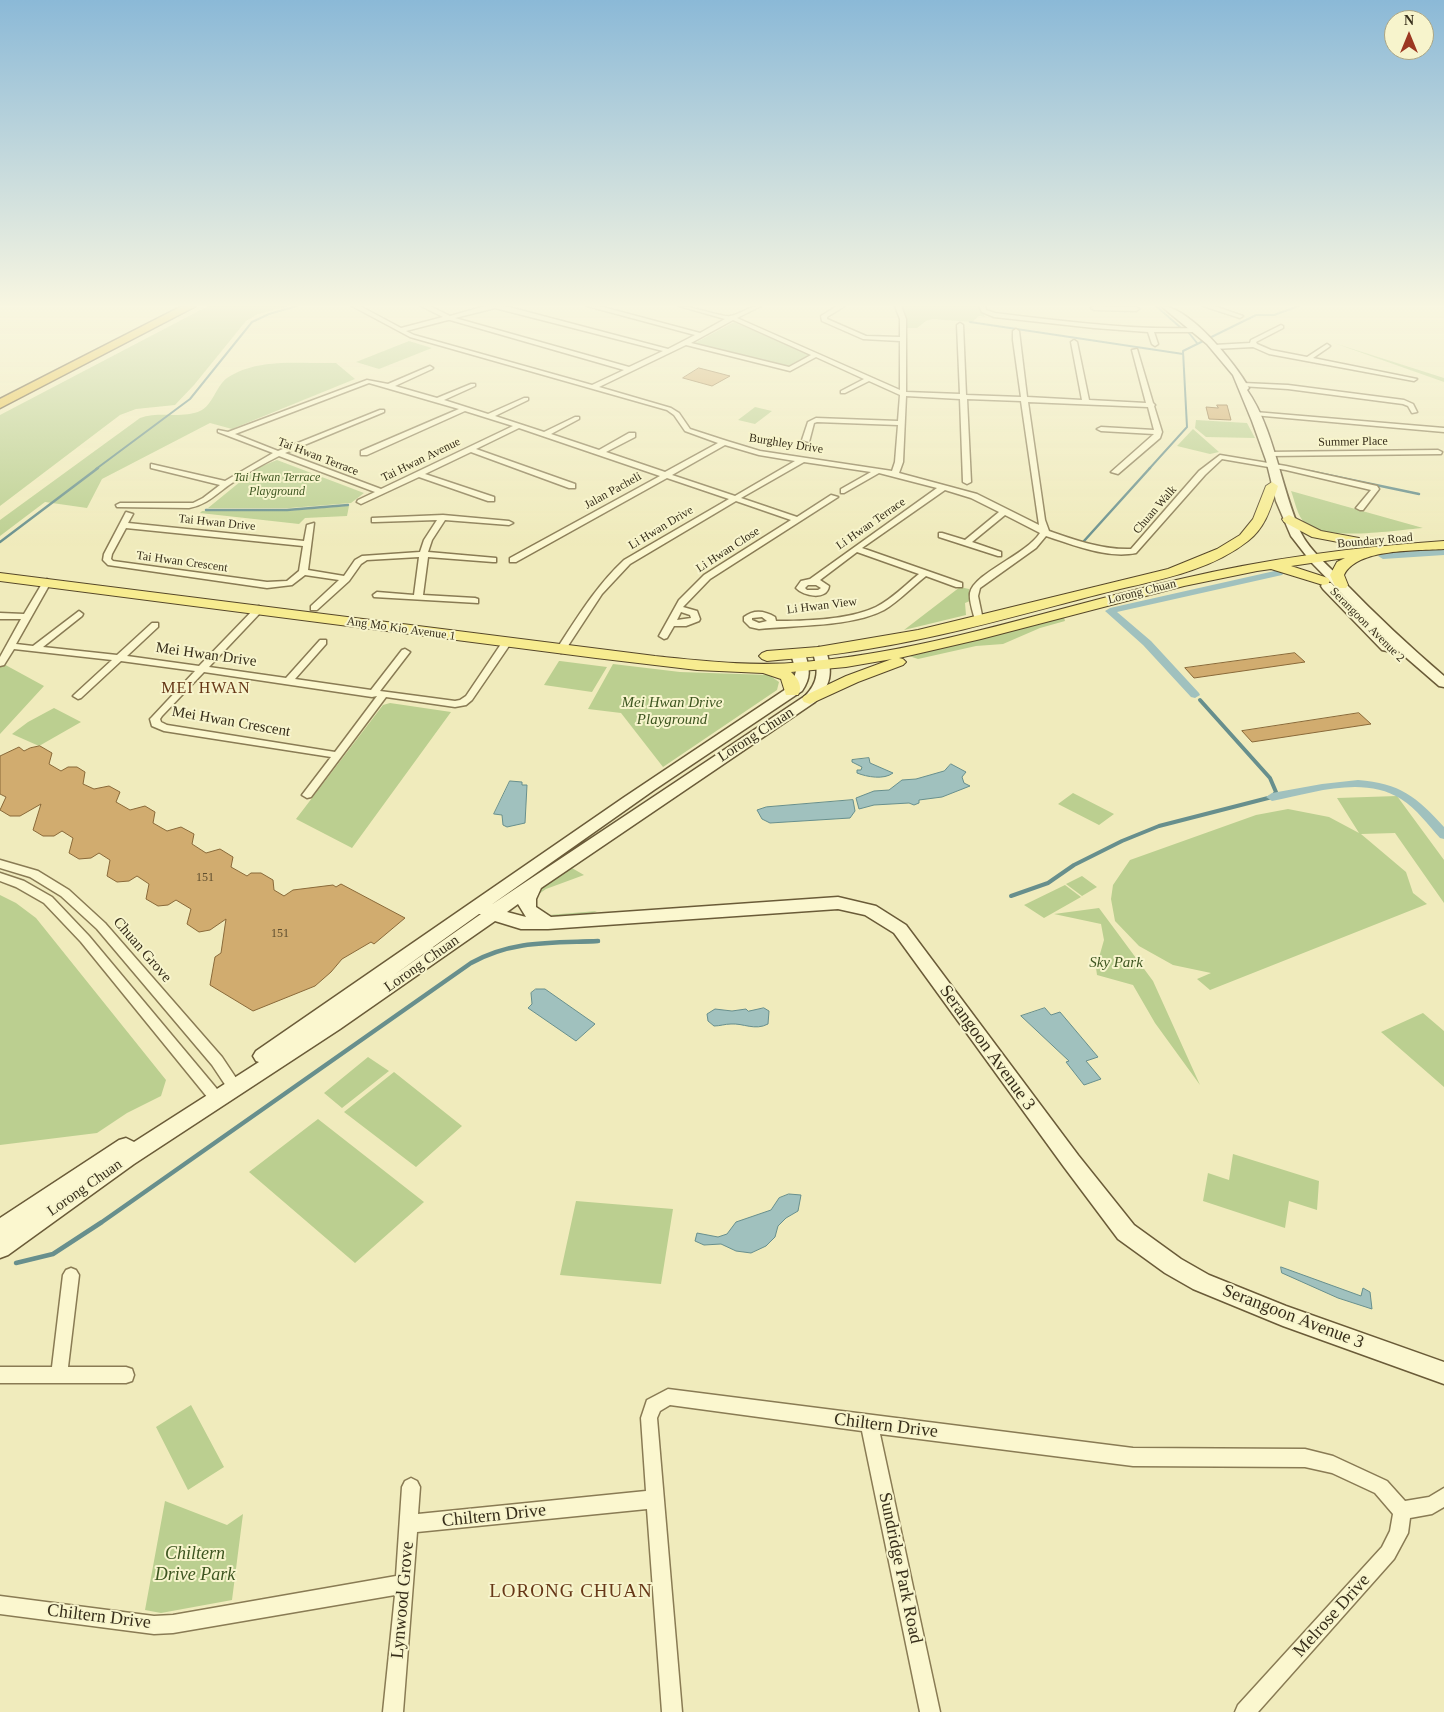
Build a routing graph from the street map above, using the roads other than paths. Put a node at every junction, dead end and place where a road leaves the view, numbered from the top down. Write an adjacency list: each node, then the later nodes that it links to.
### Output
1 (26, 386): 17 (highway)
2 (26, 386): 17 (highway)
3 (352, 386): 41 (street, Li Hwan Close)
4 (389, 386): 23 (street, Li Hwan Close)
5 (471, 386): 23 (street)
6 (585, 386): 16 (street, Burghley Drive)
7 (597, 386): 16 (street)
8 (855, 386): 19 (street)
9 (885, 386): 20 (street)
10 (904, 386): 20 (street)
11 (963, 386): 21 (street)
12 (1022, 386): 24 (street)
13 (1083, 386): 25 (street)
14 (1146, 386): 27 (street)
15 (1243, 386): 31 (street); 32 (main road)
16 (592, 388): 45 (street, Burghley Drive)
17 (18, 390): 18 (highway); 26 (highway); 29 (highway)
18 (0, 392)
19 (843, 392)
20 (904, 394): 21 (street); 35 (street)
21 (964, 397): 24 (street); 60 (street)
22 (526, 399): 33 (street)
23 (438, 400): 28 (street, Li Hwan Close)
24 (1024, 400): 25 (street); 78 (street)
25 (1086, 403): 27 (street)
26 (0, 404)
27 (1152, 406): 40 (street)
28 (464, 409): 33 (street, Li Hwan Close); 48 (street)
29 (0, 410)
30 (382, 411): 50 (street)
31 (1414, 412)
32 (1255, 414): 38 (street); 51 (main road)
33 (489, 416): 36 (street, Li Hwan Close)
34 (577, 418): 42 (street)
35 (901, 423): 44 (street); 57 (street)
36 (518, 426): 42 (street, Li Hwan Close); 46 (street, Tai Hwan Avenue)
37 (1101, 429): 40 (street)
38 (1444, 430)
39 (220, 431): 41 (street, Tai Hwan Terrace)
40 (1158, 432): 55 (street)
41 (229, 434): 50 (street, Tai Hwan Terrace)
42 (545, 434): 49 (street, Li Hwan Close)
43 (632, 435): 49 (street)
44 (806, 440)
45 (724, 443): 52 (street, Burghley Drive); 58 (street, Jalan Pacheli)
46 (470, 449): 56 (street, Tai Hwan Avenue); 62 (street)
47 (1438, 452): 51 (street, Summer Place)
48 (364, 453)
49 (600, 453): 58 (street, Li Hwan Close)
50 (278, 454): 61 (street); 65 (street, Tai Hwan Terrace)
51 (1269, 454): 59 (street)
52 (803, 459): 54 (street, Burghley Drive); 66 (street, Li Hwan Drive)
53 (154, 466): 61 (street)
54 (878, 470): 57 (street, Burghley Drive); 64 (street)
55 (1116, 472)
56 (418, 474): 65 (street, Tai Hwan Avenue); 68 (street)
57 (895, 474): 63 (street, Burghley Drive)
58 (666, 475): 66 (street, Li Hwan Close); 96 (street, Jalan Pacheli)
59 (1274, 476): 71 (street); 75 (main road); 83 (street, Chuan Walk); 92 (street); 99 (main road)
60 (967, 482)
61 (226, 484): 70 (street)
62 (572, 486)
63 (944, 487): 72 (street, Burghley Drive); 90 (street, Li Hwan Terrace)
64 (844, 491)
65 (381, 492): 69 (street, Tai Hwan Avenue)
66 (736, 498): 77 (street, Li Hwan Close); 126 (street, Li Hwan Drive)
67 (834, 498): 77 (street, Li Hwan Close)
68 (491, 499)
69 (362, 502)
70 (120, 505)
71 (1360, 508)
72 (1005, 512): 79 (street, Burghley Drive); 87 (street)
73 (129, 514): 81 (street, Tai Hwan Crescent)
74 (443, 517): 76 (street); 80 (street); 93 (street)
75 (1289, 519): 86 (main road); 92 (main road)
76 (375, 520)
77 (798, 520): 114 (street, Li Hwan Close)
78 (1041, 520): 79 (street); 83 (street)
79 (1025, 522): 83 (street, Burghley Drive)
80 (509, 523)
81 (124, 525): 88 (street, Tai Hwan Drive); 100 (street, Tai Hwan Crescent)
82 (311, 525): 88 (street)
83 (1045, 532): 118 (street)
84 (942, 535): 87 (street)
85 (1444, 536): 86 (main road, Boundary Road)
86 (1354, 541): 92 (main road, Boundary Road)
87 (966, 543): 94 (street)
88 (307, 544): 100 (street)
89 (1444, 545): 91 (main road, Boundary Road)
90 (856, 549): 101 (street); 104 (street, Li Hwan Terrace)
91 (1379, 549): 92 (main road, Boundary Road); 108 (main road)
92 (1305, 553): 98 (main road, Lorong Chuan); 99 (main road, Lorong Chuan); 105 (main road, Serangoon Avenue 2); 108 (main road, Serangoon Avenue 2)
93 (424, 554): 95 (street); 103 (street); 110 (street)
94 (998, 554)
95 (494, 560)
96 (513, 560)
97 (0, 565): 112 (main road, Ang Mo Kio Avenue 1)
98 (1248, 568): 105 (main road); 125 (main road, Lorong Chuan)
99 (1174, 571): 118 (main road, Lorong Chuan)
100 (303, 572): 103 (street)
101 (925, 573): 107 (street); 120 (street, Li Hwan View)
102 (0, 577): 106 (main road, Ang Mo Kio Avenue 1)
103 (346, 579): 112 (street)
104 (813, 581)
105 (1323, 581): 141 (main road, Serangoon Avenue 2)
106 (47, 582): 113 (main road, Ang Mo Kio Avenue 1); 117 (street)
107 (959, 585)
108 (1341, 585): 137 (main road, Serangoon Avenue 2)
109 (377, 594): 110 (street)
110 (418, 598): 111 (street)
111 (475, 601)
112 (314, 608): 126 (main road, Ang Mo Kio Avenue 1)
113 (259, 609): 124 (main road, Ang Mo Kio Avenue 1); 135 (street, Mei Hwan Crescent)
114 (678, 610): 119 (street, Li Hwan Close); 119 (street)
115 (79, 614): 128 (street)
116 (0, 616): 117 (street)
117 (26, 617): 127 (street)
118 (979, 620): 131 (main road, Lorong Chuan)
119 (672, 623): 122 (street, Li Hwan Close)
120 (769, 624)
121 (155, 626): 130 (street, Mei Hwan Drive)
122 (664, 636)
123 (323, 642): 136 (street)
124 (506, 642): 126 (main road, Ang Mo Kio Avenue 1); 139 (street, Mei Hwan Drive)
125 (945, 642): 131 (main road, Lorong Chuan); 142 (main road)
126 (565, 644): 132 (main road, Ang Mo Kio Avenue 1); 134 (main road, Ang Mo Kio Avenue 1)
127 (11, 646): 128 (street, Mei Hwan Drive); 133 (street)
128 (36, 648): 130 (street, Mei Hwan Drive)
129 (405, 652): 139 (street)
130 (120, 658): 135 (street, Mei Hwan Drive); 140 (street, Mei Hwan Drive)
131 (821, 658): 132 (main road, Lorong Chuan); 142 (main road, Lorong Chuan)
132 (800, 660): 134 (main road, Ang Mo Kio Avenue 1); 138 (main road, Lorong Chuan)
133 (1, 663)
134 (755, 668): 138 (main road)
135 (202, 669): 136 (street, Mei Hwan Drive); 143 (street, Mei Hwan Crescent)
136 (288, 681): 139 (street, Mei Hwan Drive)
137 (1444, 683)
138 (792, 692): 144 (main road, Lorong Chuan)
139 (378, 695): 143 (street)
140 (78, 696)
141 (1444, 696)
142 (810, 700): 145 (main road, Lorong Chuan)
143 (337, 755): 146 (street)
144 (686, 762): 145 (main road); 147 (main road, Lorong Chuan)
145 (705, 769): 148 (main road, Lorong Chuan)
146 (306, 795)
147 (592, 826): 148 (main road); 152 (main road, Lorong Chuan)
148 (608, 834): 151 (main road, Lorong Chuan)
149 (0, 864): 155 (street, Chuan Grove)
150 (0, 877): 156 (street)
151 (534, 885): 153 (main road, Lorong Chuan); 154 (main road)
152 (478, 905): 153 (main road, Serangoon Avenue 3); 155 (main road, Lorong Chuan)
153 (493, 914): 154 (main road, Serangoon Avenue 3); 155 (main road, Lorong Chuan)
154 (548, 923): 160 (main road, Serangoon Avenue 3)
155 (232, 1083): 156 (street, Lorong Chuan)
156 (214, 1095): 157 (main road, Lorong Chuan); 158 (street, Lorong Chuan)
157 (0, 1230)
158 (0, 1248)
159 (71, 1275): 162 (street)
160 (1444, 1373)
161 (0, 1375): 162 (street)
162 (59, 1375): 163 (street)
163 (126, 1375)
164 (869, 1424): 167 (street, Chiltern Drive); 168 (street, Chiltern Drive); 174 (street, Sundridge Park Road)
165 (411, 1487): 169 (street, Lynwood Grove)
166 (1444, 1497): 168 (street)
167 (656, 1499): 169 (street, Chiltern Drive); 173 (street)
168 (1402, 1511): 175 (street, Melrose Drive)
169 (409, 1524): 170 (street, Lynwood Grove)
170 (405, 1584): 171 (street, Chiltern Drive); 172 (street, Lynwood Grove)
171 (0, 1605)
172 (393, 1712)
173 (672, 1712)
174 (930, 1712)
175 (1245, 1712)

